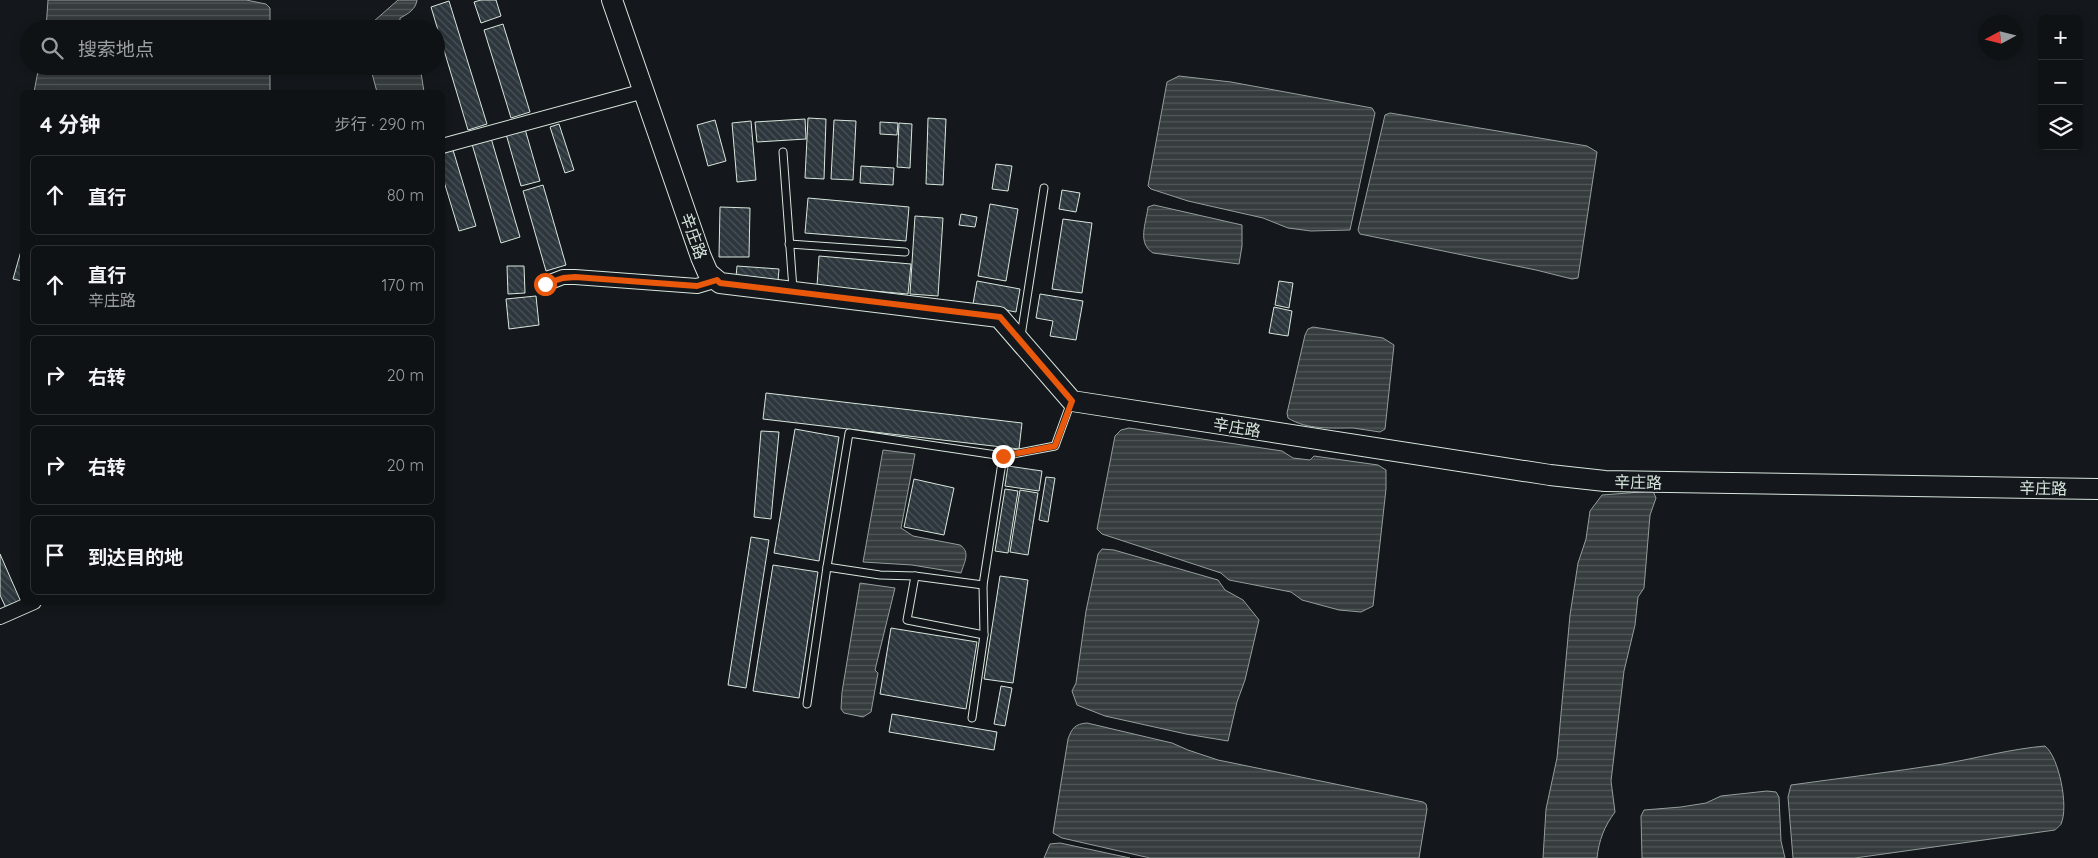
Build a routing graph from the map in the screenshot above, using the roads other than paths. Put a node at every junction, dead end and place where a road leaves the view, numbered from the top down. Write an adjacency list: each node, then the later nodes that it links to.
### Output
1 (612, 0): 2 (street, 辛庄路)
2 (644, 91): 3 (street); 8 (street, 辛庄路)
3 (445, 145)
4 (783, 152): 6 (lane)
5 (1044, 188): 11 (lane)
6 (789, 244): 7 (lane); 10 (lane)
7 (905, 252)
8 (717, 280): 9 (street); 10 (street)
9 (545, 284)
10 (793, 292): 11 (street)
11 (1020, 342): 12 (street)
12 (1072, 401): 13 (lane); 14 (street, 辛庄路)
13 (1003, 456): 15 (lane); 17 (lane)
14 (2098, 489)
15 (827, 567): 16 (lane); 21 (lane)
16 (915, 576): 17 (lane); 20 (lane)
17 (983, 586): 20 (lane)
18 (27, 605): 19 (street)
19 (0, 617)
20 (984, 635): 22 (lane)
21 (808, 704)
22 (972, 718)

